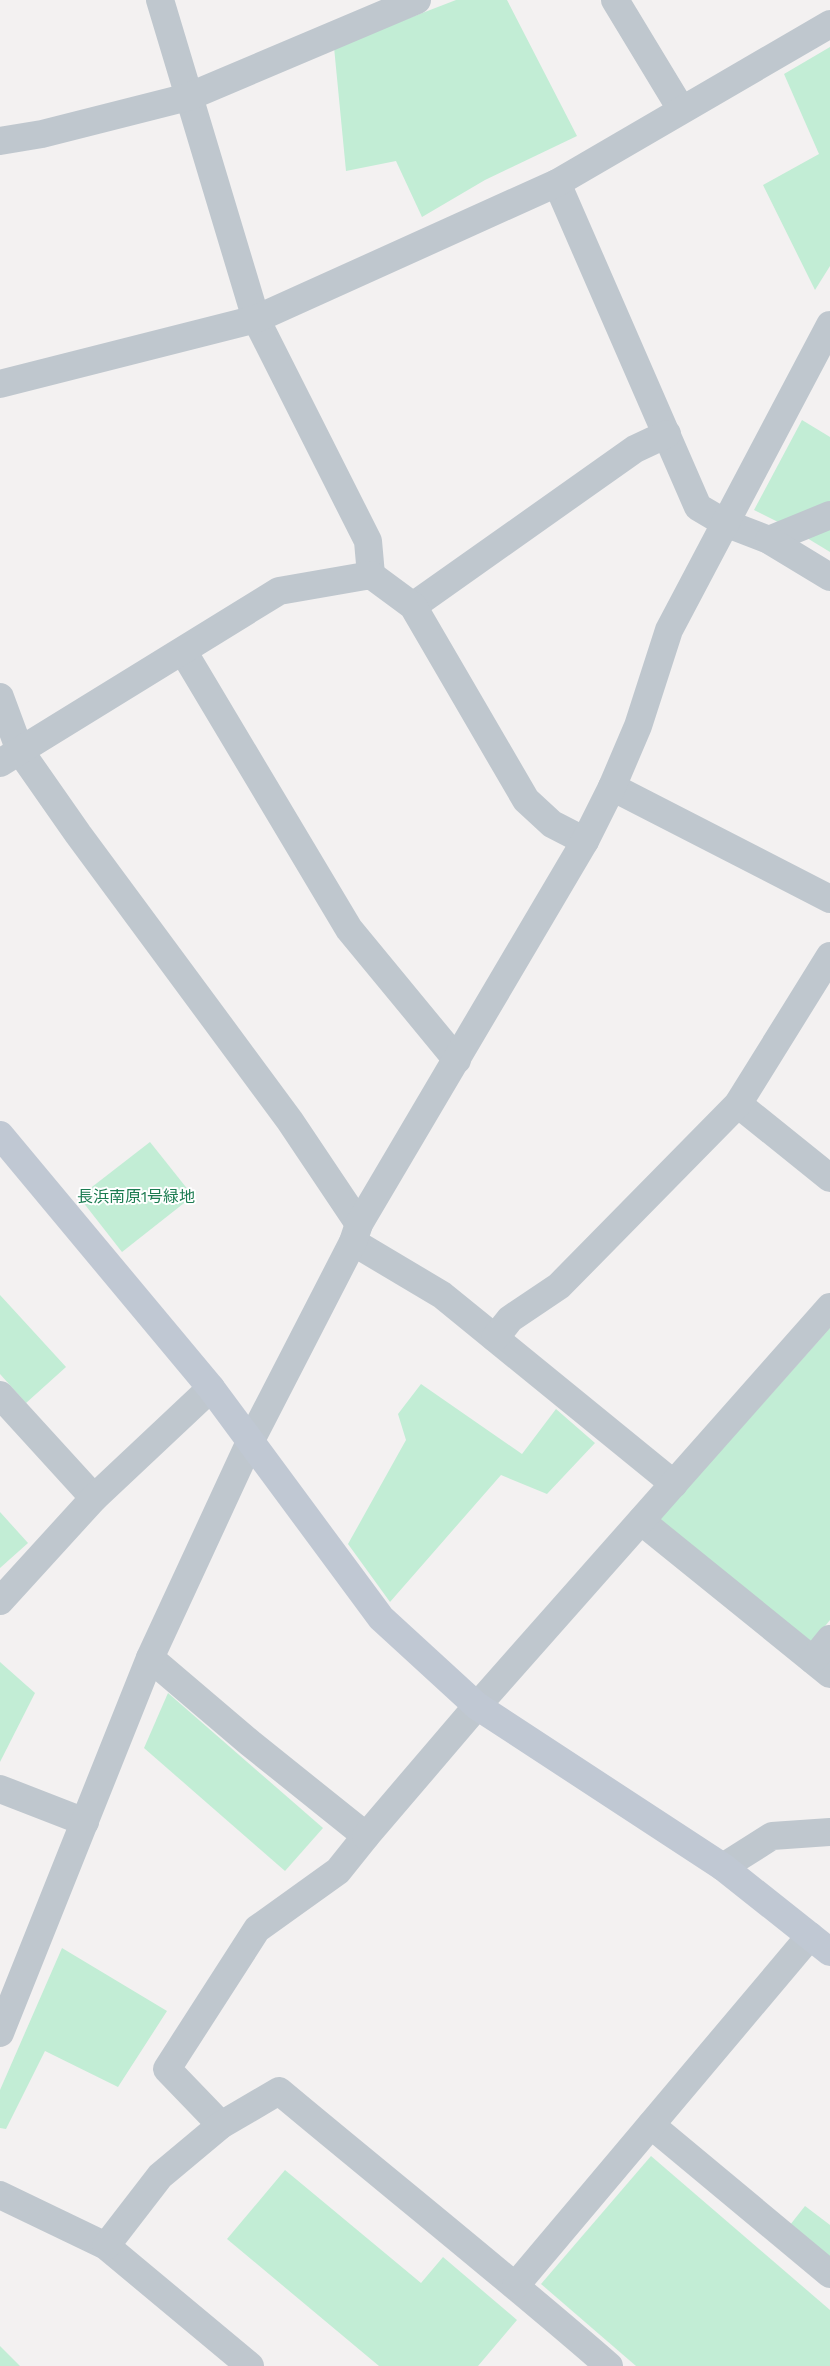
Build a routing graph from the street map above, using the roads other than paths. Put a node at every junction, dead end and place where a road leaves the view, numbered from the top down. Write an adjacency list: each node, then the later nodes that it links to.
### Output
1 (160, 0): 5 (street)
2 (417, 0): 5 (street)
3 (615, 0): 6 (street)
4 (830, 24): 6 (street)
5 (188, 97): 7 (street); 9 (street)
6 (681, 109): 8 (street)
7 (0, 141)
8 (557, 182): 9 (street); 12 (street)
9 (256, 319): 11 (street); 16 (street)
10 (830, 325): 14 (street)
11 (0, 384)
12 (667, 434): 14 (street); 18 (street)
13 (830, 515): 15 (street)
14 (725, 523): 15 (street); 22 (street)
15 (770, 540): 17 (street)
16 (371, 575): 18 (street); 19 (street)
17 (830, 577)
18 (413, 606): 23 (street)
19 (183, 651): 21 (street); 26 (street)
20 (0, 698): 21 (street)
21 (10, 757): 30 (street)
22 (612, 787): 23 (street); 24 (street)
23 (585, 841): 26 (street)
24 (830, 899)
25 (830, 956): 27 (street)
26 (457, 1060): 30 (street)
27 (738, 1104): 29 (street); 32 (street)
28 (0, 1135): 33 (street)
29 (830, 1178)
30 (356, 1233): 32 (street); 35 (street)
31 (830, 1307): 36 (street)
32 (495, 1338): 36 (street)
33 (211, 1388): 35 (street); 37 (street)
34 (0, 1395): 37 (street)
35 (250, 1442): 41 (street); 43 (street)
36 (674, 1484): 38 (street)
37 (94, 1498): 39 (street)
38 (641, 1521): 42 (street); 43 (street)
39 (0, 1601)
40 (830, 1639): 42 (street)
41 (150, 1658): 45 (street); 47 (street)
42 (821, 1667)
43 (476, 1706): 47 (street); 48 (street)
44 (0, 1789): 45 (street)
45 (85, 1822): 50 (street)
46 (830, 1832): 48 (street)
47 (366, 1836): 51 (street)
48 (723, 1867): 49 (street)
49 (820, 1944): 52 (street)
50 (0, 2033)
51 (221, 2125): 54 (street); 56 (street)
52 (651, 2125): 55 (street); 56 (street)
53 (0, 2195): 54 (street)
54 (106, 2246): 57 (street)
55 (830, 2274)
56 (516, 2285): 58 (street)
57 (250, 2366)
58 (609, 2366)

